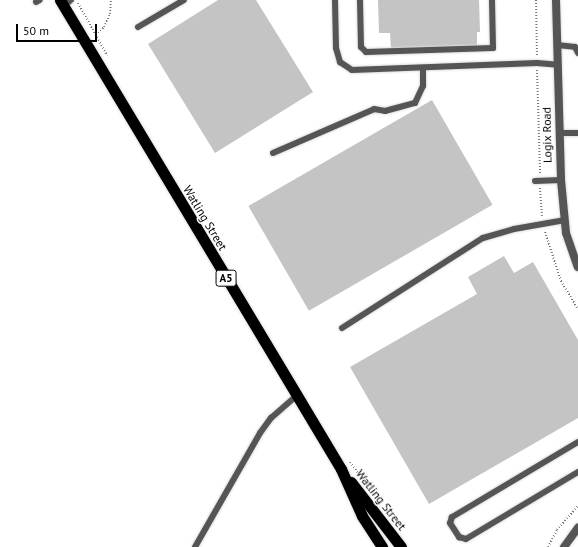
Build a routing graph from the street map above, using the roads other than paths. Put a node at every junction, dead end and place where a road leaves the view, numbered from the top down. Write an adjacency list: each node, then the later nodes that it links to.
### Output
1 (184, 0): 7 (lane)
2 (335, 0): 11 (lane)
3 (360, 0): 4 (lane)
4 (492, 0)
5 (556, 0): 8 (street, Logix Road)
6 (65, 2): 20 (highway, Watling Street / A5)
7 (138, 27)
8 (557, 45): 9 (lane); 10 (street, Logix Road)
9 (578, 53)
10 (558, 65): 11 (lane); 12 (street, Logix Road)
11 (423, 68): 14 (lane)
12 (559, 133): 13 (lane); 15 (street, Logix Road)
13 (578, 133)
14 (272, 153)
15 (561, 180): 16 (lane); 17 (street, Logix Road)
16 (537, 181)
17 (565, 220): 18 (street, Logix Road); 19 (lane)
18 (578, 267)
19 (342, 328)
20 (296, 396): 22 (highway, Watling Street / A5); 25 (lane)
21 (578, 442): 23 (lane)
22 (341, 469): 26 (highway, Watling Street / A5); 27 (highway, Watling Street / A5)
23 (578, 472)
24 (578, 528): 28 (street)
25 (195, 547)
26 (382, 547)
27 (401, 547)
28 (564, 547)

